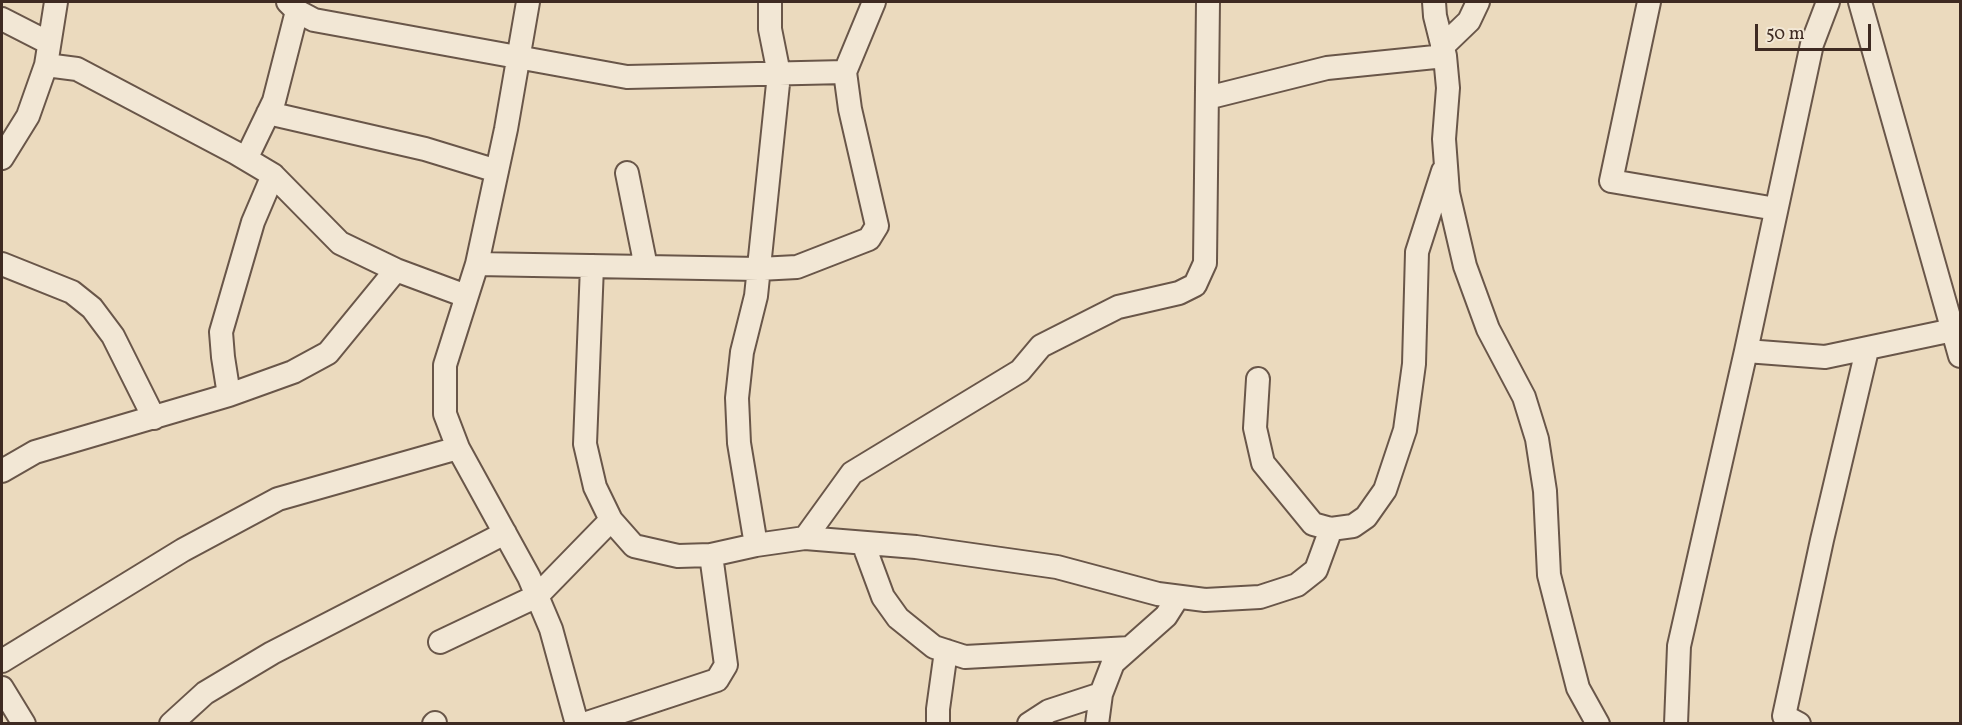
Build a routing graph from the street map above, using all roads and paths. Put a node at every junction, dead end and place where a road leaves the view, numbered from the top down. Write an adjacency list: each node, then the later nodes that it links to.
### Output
1 (56, 2): 14 (street)
2 (528, 2): 15 (street)
3 (770, 2): 17 (street)
4 (874, 2): 16 (street)
5 (1208, 2): 18 (street)
6 (1434, 2): 13 (street)
7 (1478, 2): 13 (street)
8 (1649, 2): 26 (street)
9 (1828, 2): 26 (street)
10 (1860, 2): 34 (street)
11 (293, 6): 15 (street); 19 (street)
12 (2, 19): 14 (street)
13 (1443, 51): 18 (street); 22 (street)
14 (47, 54): 20 (street); 21 (street)
15 (517, 58): 17 (street); 23 (street)
16 (846, 72): 17 (street); 31 (street)
17 (779, 74): 31 (street)
18 (1207, 98): 46 (street)
19 (268, 113): 21 (street); 23 (street)
20 (2, 158)
21 (246, 159): 25 (street)
22 (1446, 161): 44 (street); 65 (street)
23 (497, 171): 28 (street)
24 (627, 173): 30 (street)
25 (273, 175): 32 (street); 39 (street)
26 (1776, 208): 36 (street)
27 (2, 264): 40 (street)
28 (477, 264): 29 (street); 33 (street)
29 (592, 266): 30 (street); 43 (street)
30 (646, 267): 31 (street)
31 (759, 268): 48 (street)
32 (396, 270): 33 (street); 39 (street)
33 (466, 296): 41 (street)
34 (1953, 330): 35 (street); 37 (street)
35 (1867, 350): 36 (street); 67 (street)
36 (1746, 351): 66 (street)
37 (1960, 356)
38 (1258, 379): 44 (street)
39 (229, 395): 40 (street)
40 (154, 418): 42 (street)
41 (458, 448): 45 (street); 55 (street)
42 (2, 471)
43 (611, 520): 49 (street); 50 (street)
44 (1331, 529): 51 (street)
45 (505, 533): 50 (street); 59 (street)
46 (805, 538): 47 (street); 48 (street)
47 (863, 543): 51 (street); 54 (street)
48 (756, 545): 49 (street)
49 (711, 555): 61 (street)
50 (537, 596): 52 (street); 60 (street)
51 (1178, 597): 53 (street)
52 (440, 642)
53 (1130, 648): 54 (street); 57 (street)
54 (946, 651): 62 (street)
55 (2, 661)
56 (2, 688): 58 (street)
57 (1101, 694): 63 (street); 64 (street)
58 (24, 723)
59 (171, 723)
60 (576, 723)
61 (584, 723)
62 (938, 723)
63 (1029, 723)
64 (1097, 723)
65 (1598, 723)
66 (1676, 723)
67 (1799, 723)

